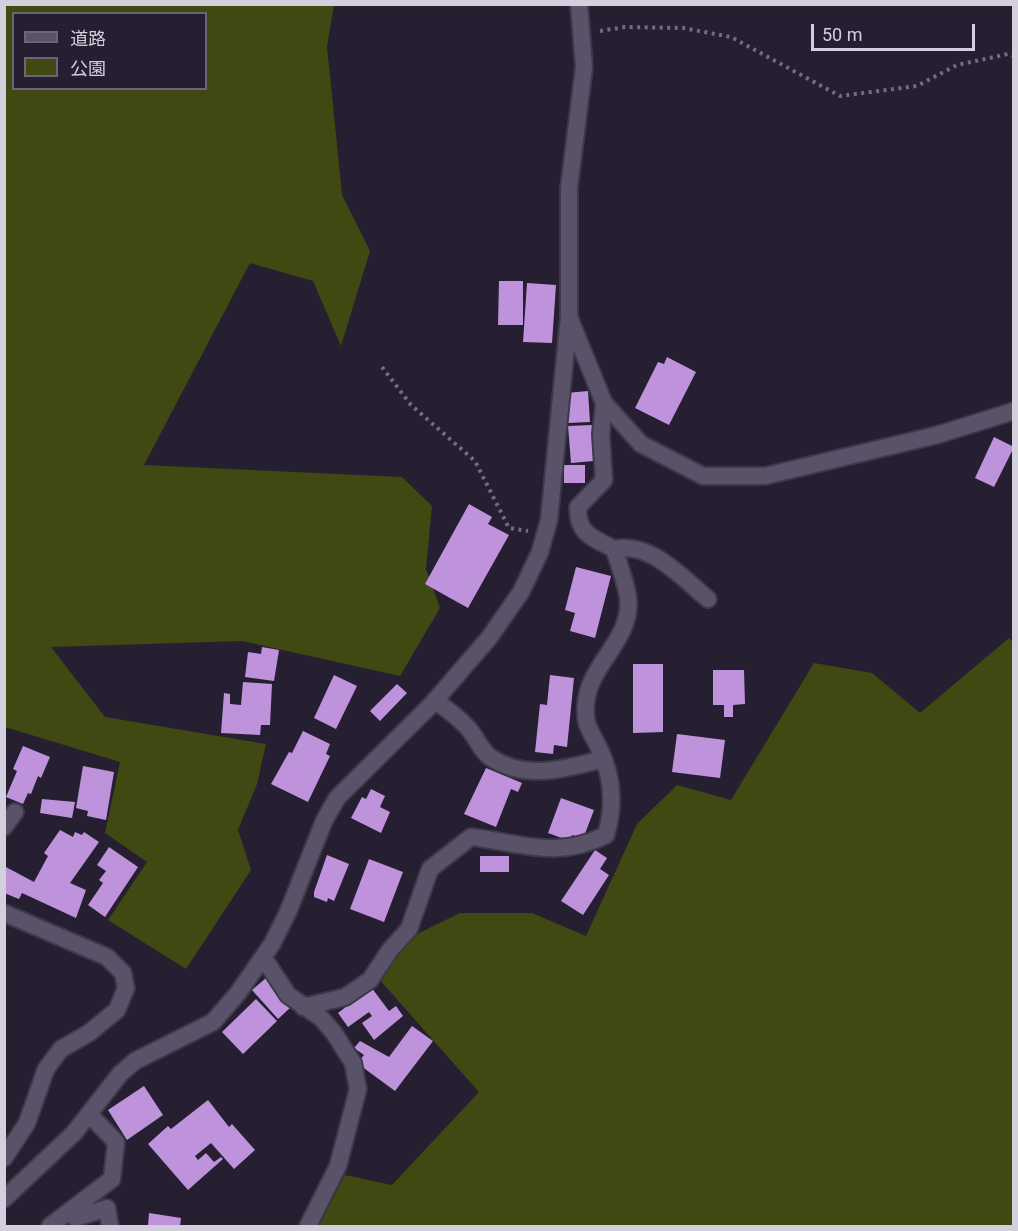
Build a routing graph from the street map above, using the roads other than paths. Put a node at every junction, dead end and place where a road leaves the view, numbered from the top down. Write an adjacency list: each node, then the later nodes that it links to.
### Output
1 (579, 4): 2 (street)
2 (569, 317): 3 (street); 7 (street)
3 (604, 403): 4 (street); 5 (street)
4 (1014, 411)
5 (614, 549): 6 (street); 8 (street)
6 (708, 599)
7 (435, 700): 8 (street); 12 (street)
8 (603, 759): 13 (street)
9 (15, 812): 10 (street)
10 (4, 827)
11 (4, 913): 15 (street)
12 (263, 957): 13 (street); 14 (street)
13 (303, 1007): 20 (street)
14 (89, 1114): 16 (street); 17 (street)
15 (4, 1158)
16 (4, 1199)
17 (69, 1212): 18 (street); 19 (street)
18 (50, 1227)
19 (110, 1227)
20 (308, 1227)

